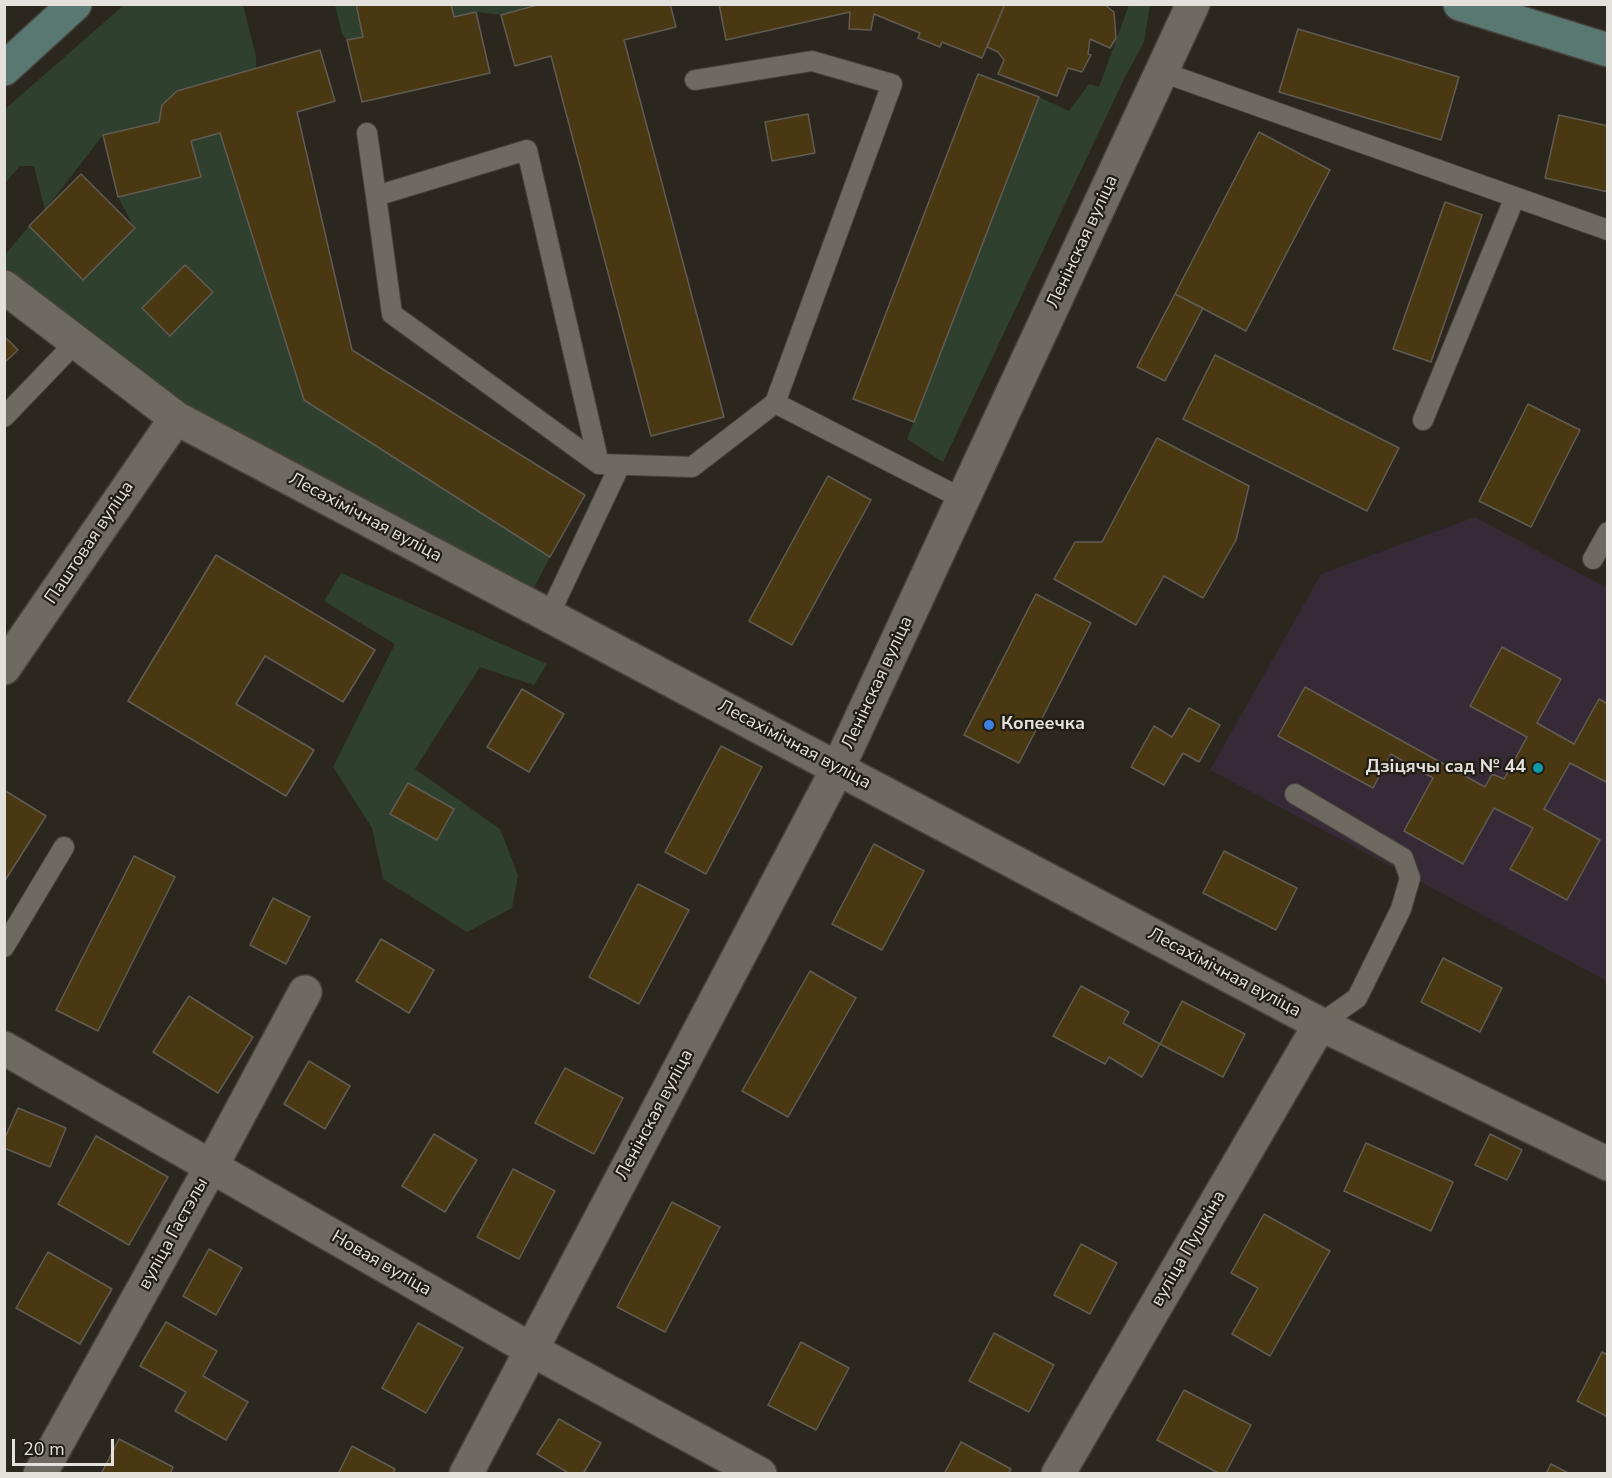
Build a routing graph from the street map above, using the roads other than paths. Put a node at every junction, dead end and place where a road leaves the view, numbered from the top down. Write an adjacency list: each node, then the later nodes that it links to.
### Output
1 (75, 4): 5 (main road)
2 (1193, 4): 6 (street, Ленінская вуліца)
3 (1460, 4): 4 (main road)
4 (1608, 50)
5 (4, 69)
6 (1162, 72): 10 (lane); 20 (street, Ленінская вуліца)
7 (695, 80): 14 (lane)
8 (367, 133): 9 (lane)
9 (376, 196): 18 (lane); 18 (lane)
10 (1515, 197): 11 (lane); 17 (lane)
11 (1608, 230)
12 (4, 287): 13 (street, Лесахімічная вуліца)
13 (76, 342): 15 (lane); 16 (street, Лесахімічная вуліца)
14 (775, 403): 19 (lane); 20 (lane)
15 (4, 417)
16 (176, 418): 23 (street, Лесахімічная вуліца); 24 (street, Паштовая вуліца)
17 (1423, 420)
18 (599, 464): 19 (lane)
19 (620, 465): 23 (lane)
20 (963, 499): 25 (street, Ленінская вуліца)
21 (1608, 532): 22 (lane)
22 (1593, 559)
23 (549, 615): 25 (street, Лесахімічная вуліца)
24 (4, 668)
25 (838, 768): 30 (street, Лесахімічная вуліца); 34 (street, Ленінская вуліца)
26 (1295, 794): 30 (lane)
27 (64, 846): 28 (lane)
28 (4, 947)
29 (305, 992): 33 (street, вуліца Гастэлы)
30 (1320, 1024): 32 (street, Лесахімічная вуліца); 38 (street, вуліца Пушкіна)
31 (4, 1048): 33 (street, Новая вуліца)
32 (1608, 1164)
33 (211, 1167): 34 (street, Новая вуліца); 35 (street, вуліца Гастэлы)
34 (532, 1350): 36 (street, Ленінская вуліца); 37 (street, Новая вуліца)
35 (40, 1473)
36 (466, 1473)
37 (760, 1473)
38 (1058, 1473)

